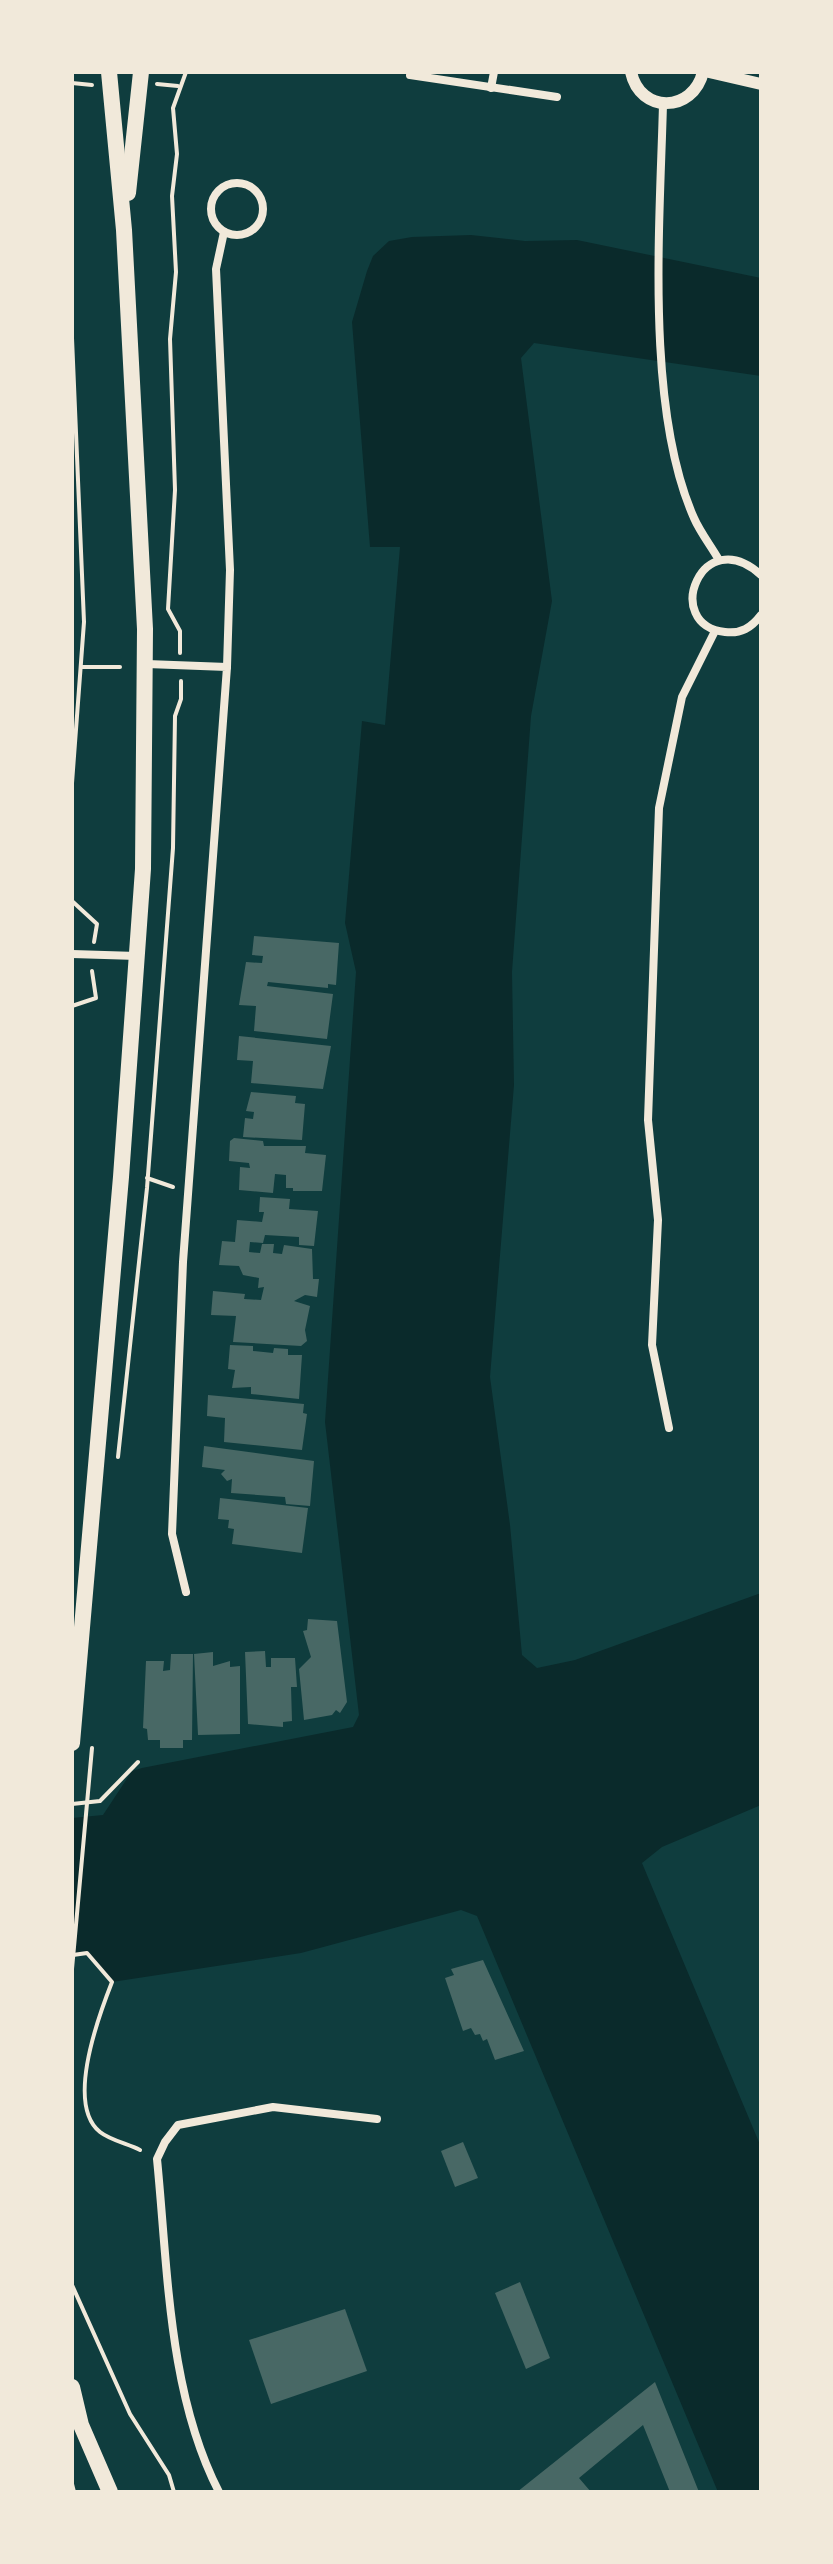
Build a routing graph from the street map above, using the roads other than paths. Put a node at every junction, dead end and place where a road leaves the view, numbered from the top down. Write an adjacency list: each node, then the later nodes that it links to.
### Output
1 (109, 72): 11 (main road)
2 (141, 72): 11 (main road)
3 (494, 72): 8 (street)
4 (631, 72): 10 (street)
5 (706, 72): 7 (street); 10 (street)
6 (410, 75): 8 (street)
7 (761, 84)
8 (491, 88): 9 (street)
9 (557, 97)
10 (663, 104): 13 (street)
11 (124, 230): 17 (main road)
12 (224, 232): 12 (street); 18 (street)
13 (719, 560): 14 (street); 16 (street)
14 (761, 575)
15 (761, 615): 16 (street)
16 (715, 631): 21 (street)
17 (147, 664): 18 (street); 20 (main road)
18 (227, 667): 22 (street)
19 (72, 954): 20 (street)
20 (137, 956): 23 (main road)
21 (669, 1428)
22 (186, 1592)
23 (72, 1743)
24 (377, 2119): 27 (street)
25 (72, 2387): 26 (main road)
26 (110, 2492)
27 (219, 2492)

